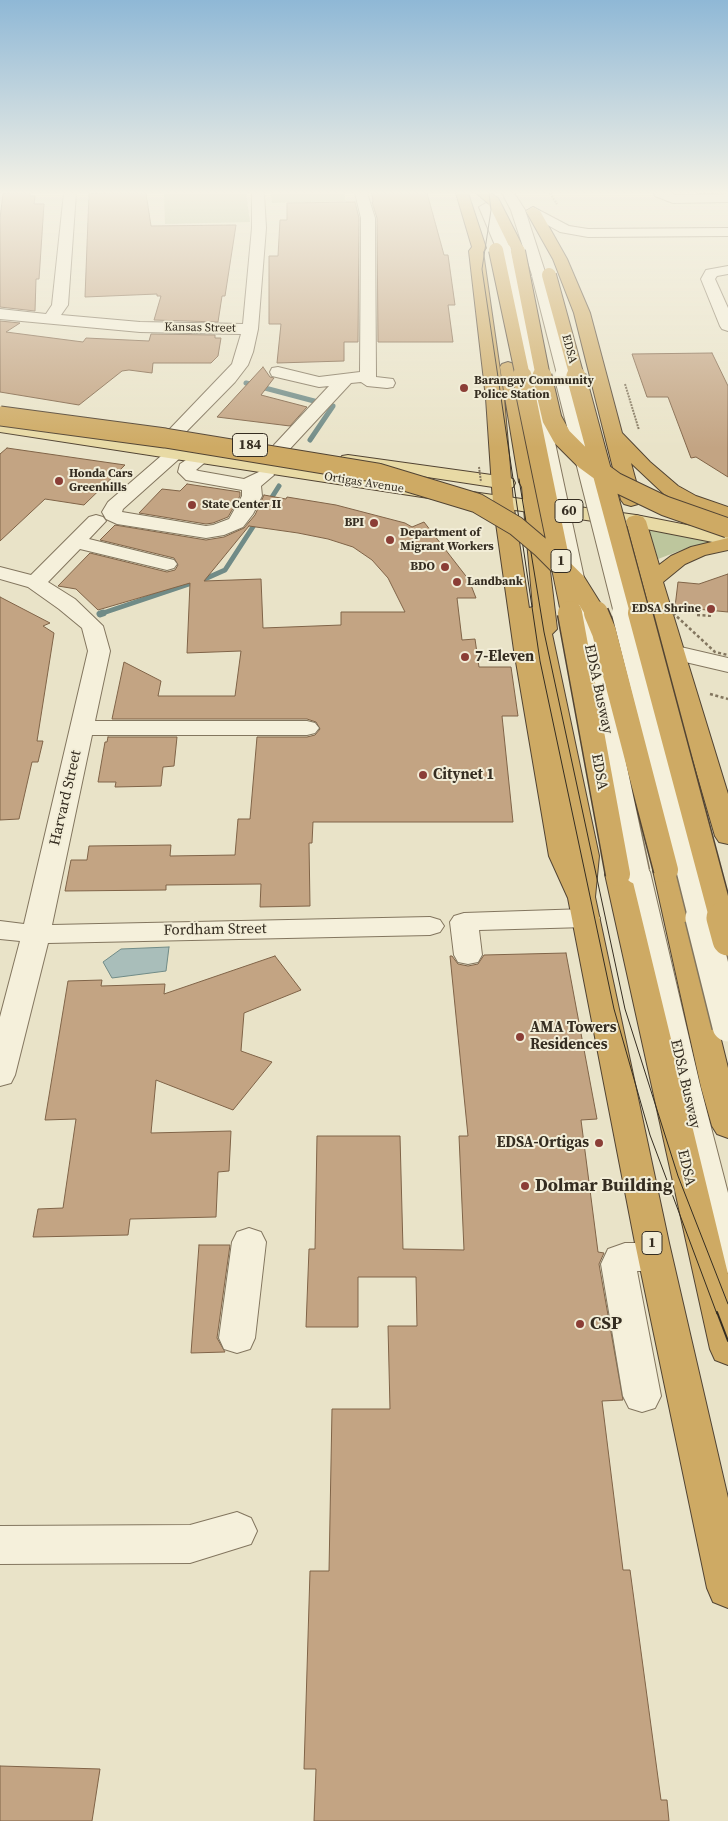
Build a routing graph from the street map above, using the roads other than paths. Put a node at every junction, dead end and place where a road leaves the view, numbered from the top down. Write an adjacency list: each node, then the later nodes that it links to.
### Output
1 (62, 278): 13 (street)
2 (255, 278): 15 (street)
3 (368, 278): 17 (street)
4 (486, 278): 11 (highway, 1)
5 (505, 278): 53 (highway, EDSA / 1, bridge)
6 (508, 278): 40 (highway, bridge)
7 (551, 278): 58 (highway, EDSA, bridge)
8 (551, 278): 60 (street, bridge)
9 (555, 278): 20 (highway)
10 (709, 278): 14 (street)
11 (487, 292): 22 (highway, 1); 34 (highway, 1)
12 (0, 314): 13 (street, Kansas Street)
13 (50, 319): 15 (street, Kansas Street)
14 (728, 326)
15 (250, 329): 27 (street)
16 (285, 368): 18 (street)
17 (368, 376): 18 (street); 19 (street)
18 (345, 379): 28 (street)
19 (387, 383)
20 (606, 401): 22 (highway); 26 (highway)
21 (4, 412): 23 (main road, Ortigas Avenue / 184); 24 (main road); 53 (highway, bridge)
22 (517, 412): 35 (highway, 1)
23 (48, 416): 25 (main road); 27 (main road, Ortigas Avenue / 184)
24 (0, 426): 25 (main road, Ortigas Avenue / 184)
25 (28, 432): 29 (main road, Ortigas Avenue / 184)
26 (613, 432): 36 (highway); 40 (highway)
27 (174, 434): 28 (main road, Ortigas Avenue / 184)
28 (280, 450): 34 (main road, Ortigas Avenue / 184)
29 (174, 454): 30 (main road, Ortigas Avenue / 184); 32 (street)
30 (201, 458): 31 (main road, Ortigas Avenue / 184); 32 (street)
31 (271, 468): 32 (street); 33 (main road, Ortigas Avenue / 184)
32 (251, 484)
33 (422, 491): 34 (main road, Ortigas Avenue / 184); 41 (highway)
34 (502, 492): 35 (main road, Ortigas Avenue / 60); 41 (highway, 1)
35 (528, 493): 36 (main road, Ortigas Avenue / 60); 37 (main road, Ortigas Avenue / 60); 39 (main road, 1); 47 (highway, 1)
36 (631, 500): 37 (main road); 40 (main road, Ortigas Avenue / 60)
37 (636, 520): 40 (main road, Ortigas Avenue / 60); 45 (highway)
38 (96, 521): 42 (street)
39 (526, 527): 47 (highway, 1)
40 (727, 529): 45 (highway)
41 (508, 538): 54 (highway, 1)
42 (76, 542): 43 (street); 46 (street)
43 (167, 564)
44 (0, 573): 46 (street, Harvard Street)
45 (652, 581): 48 (highway)
46 (35, 583): 50 (street, Harvard Street)
47 (544, 632): 48 (highway); 54 (highway, 1)
48 (671, 650): 49 (street); 52 (highway)
49 (728, 665)
50 (82, 728): 51 (street); 57 (street, Harvard Street)
51 (307, 728)
52 (728, 836)
53 (640, 872): 62 (highway); 65 (street, EDSA Busway); 69 (highway, EDSA / 1)
54 (584, 908): 59 (street); 64 (highway, 1)
55 (430, 926): 57 (street, Fordham Street)
56 (0, 930): 57 (street, Fordham Street)
57 (36, 934): 61 (street, Harvard Street)
58 (728, 940)
59 (468, 955)
60 (728, 1026)
61 (0, 1075)
62 (728, 1126)
63 (249, 1242): 68 (street)
64 (655, 1257): 66 (highway, 1); 67 (street)
65 (728, 1259)
66 (665, 1301): 67 (street); 73 (highway, 1)
67 (625, 1303): 70 (street)
68 (237, 1338)
69 (728, 1349)
70 (642, 1396)
71 (237, 1531): 72 (street)
72 (0, 1546)
73 (728, 1588)

